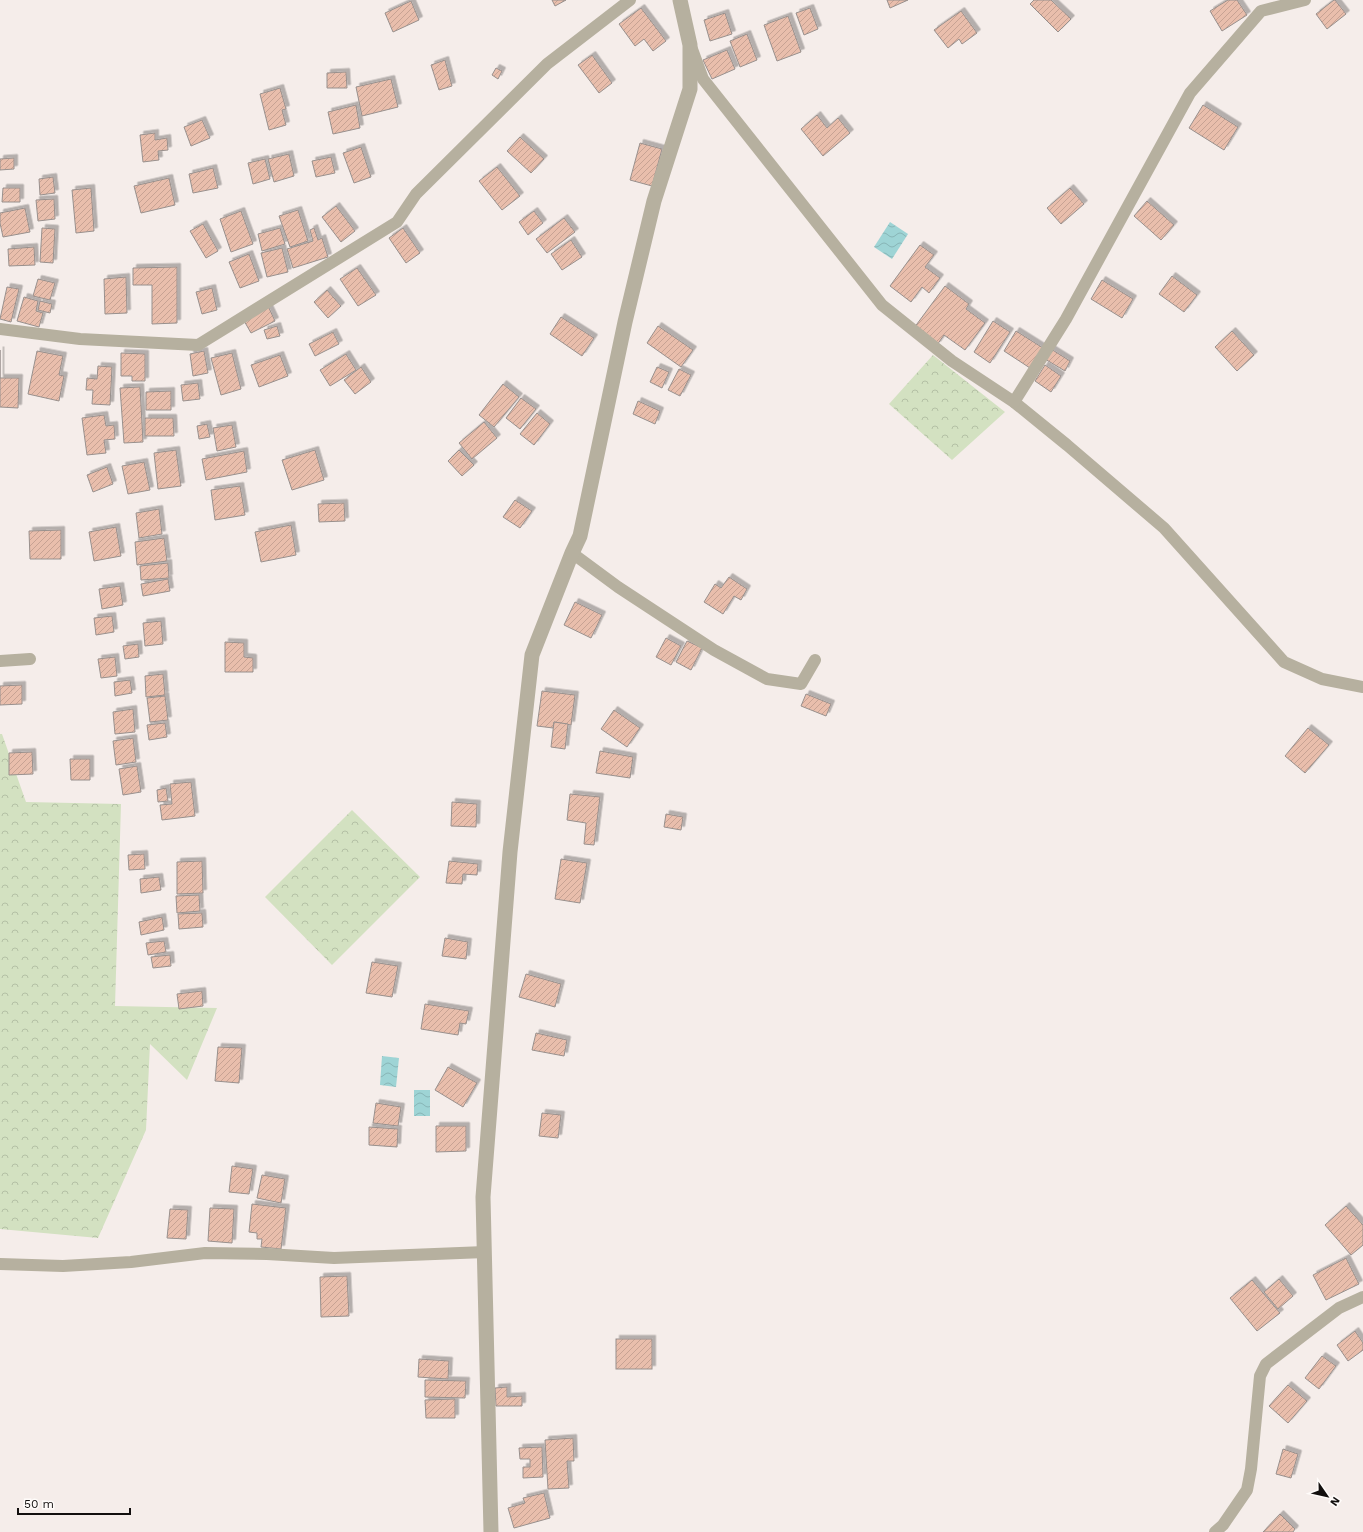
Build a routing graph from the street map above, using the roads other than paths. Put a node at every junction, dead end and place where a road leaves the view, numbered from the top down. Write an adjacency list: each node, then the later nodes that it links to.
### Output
1 (630, 0): 5 (street)
2 (680, 0): 4 (street)
3 (1305, 0): 6 (street)
4 (690, 45): 6 (street); 7 (street)
5 (0, 329)
6 (1014, 402): 11 (street)
7 (572, 553): 9 (street); 12 (street)
8 (30, 659): 10 (street)
9 (815, 660)
10 (0, 661)
11 (1363, 687)
12 (485, 1252): 13 (street); 15 (street)
13 (0, 1264)
14 (1363, 1297): 16 (street)
15 (491, 1532)
16 (1215, 1532)

